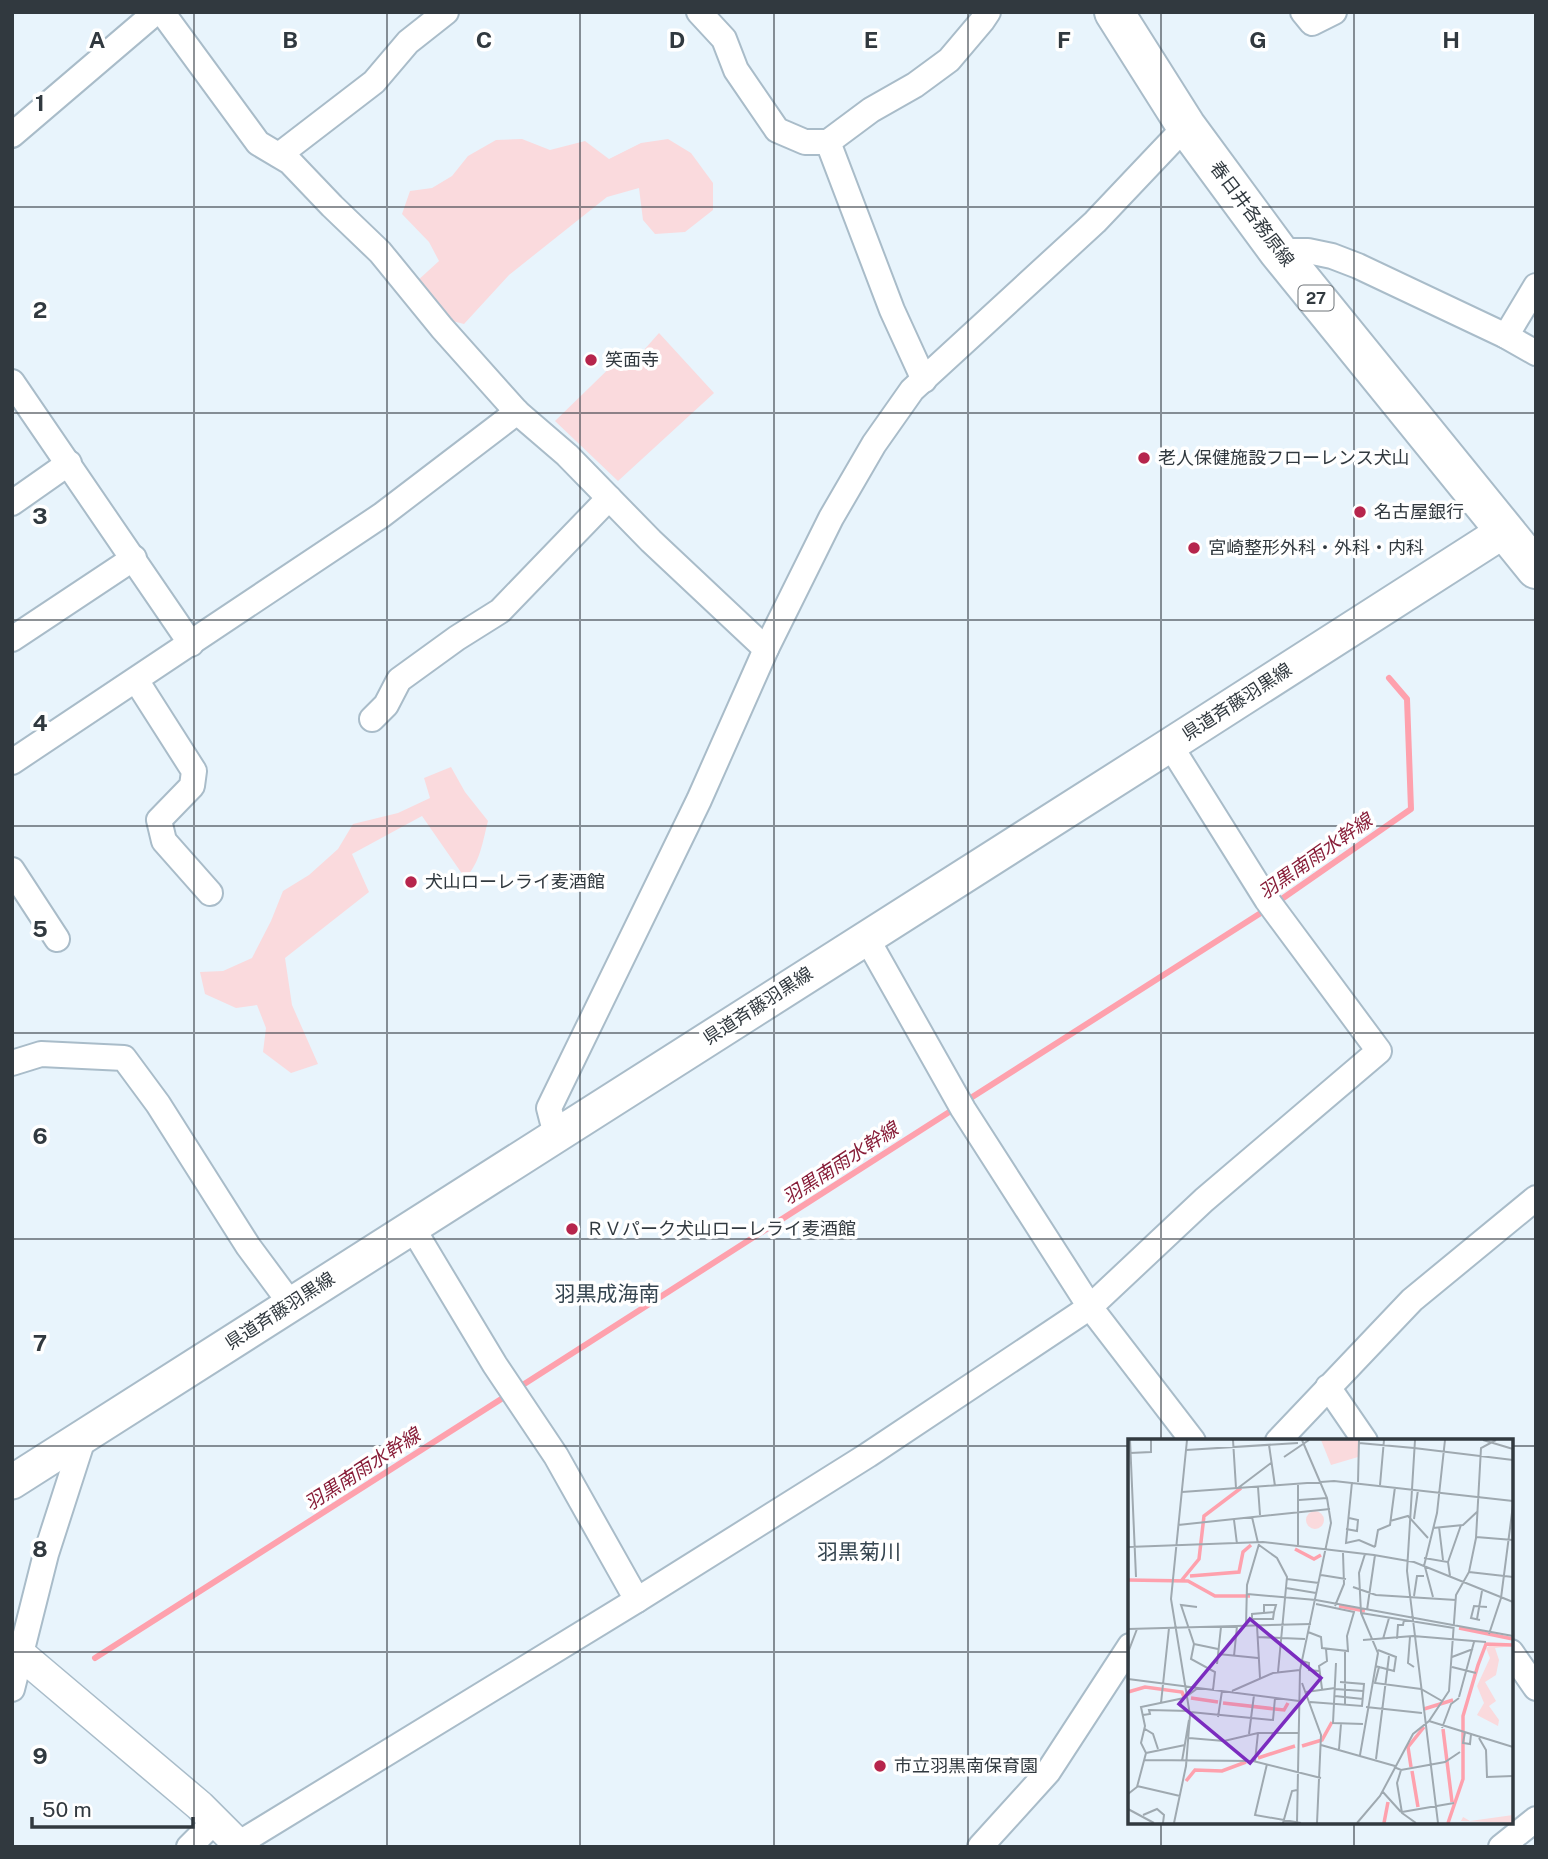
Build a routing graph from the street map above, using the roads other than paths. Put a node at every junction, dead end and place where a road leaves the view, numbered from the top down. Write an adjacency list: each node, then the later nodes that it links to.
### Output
1 (156, 12): 9 (street)
2 (162, 12): 12 (street)
3 (446, 12): 12 (street)
4 (699, 12): 11 (street)
5 (988, 12): 11 (street)
6 (1114, 12): 10 (main road, 春日井各務原線 / 27)
7 (1303, 12): 8 (street)
8 (1334, 12)
9 (16, 124)
10 (1186, 126): 13 (main road, 春日井各務原線 / 27); 17 (street)
11 (828, 142): 17 (street)
12 (279, 155): 19 (street)
13 (1278, 251): 15 (street); 23 (main road, 春日井各務原線 / 27)
14 (1536, 286): 15 (street)
15 (1506, 336): 16 (street)
16 (1536, 353)
17 (924, 380): 28 (street)
18 (12, 382): 20 (street)
19 (517, 412): 21 (street); 27 (street)
20 (68, 463): 22 (street); 24 (street)
21 (609, 498): 28 (street); 30 (street)
22 (12, 503)
23 (1504, 531): 25 (main road, 春日井各務原線 / 27); 31 (main road, 県道斉藤羽黒線)
24 (134, 558): 26 (street); 27 (street)
25 (1536, 569)
26 (12, 639)
27 (191, 644): 29 (street)
28 (766, 649): 38 (street)
29 (136, 680): 32 (street); 34 (street)
30 (372, 719)
31 (1170, 746): 35 (main road, 県道斉藤羽黒線); 42 (street)
32 (12, 762)
33 (12, 870): 36 (street)
34 (210, 892)
35 (866, 937): 38 (main road, 県道斉藤羽黒線); 42 (street)
36 (57, 939)
37 (12, 1063): 41 (street)
38 (556, 1135): 40 (main road, 県道斉藤羽黒線)
39 (1536, 1198): 43 (street)
40 (412, 1227): 41 (main road, 県道斉藤羽黒線); 49 (street)
41 (291, 1304): 44 (main road, 県道斉藤羽黒線)
42 (1090, 1307): 45 (street); 49 (street)
43 (1328, 1387): 46 (street); 47 (street)
44 (84, 1436): 48 (main road, 県道斉藤羽黒線); 51 (street)
45 (1191, 1439)
46 (1280, 1439)
47 (1364, 1439)
48 (12, 1482)
49 (637, 1600): 57 (street)
50 (1128, 1649): 59 (street)
51 (17, 1651): 54 (street); 56 (street)
52 (1513, 1654): 53 (street)
53 (1536, 1688)
54 (12, 1689)
55 (1536, 1819): 60 (street)
56 (215, 1821): 57 (street); 58 (street)
57 (239, 1845)
58 (190, 1847)
59 (981, 1847)
60 (1502, 1847)

